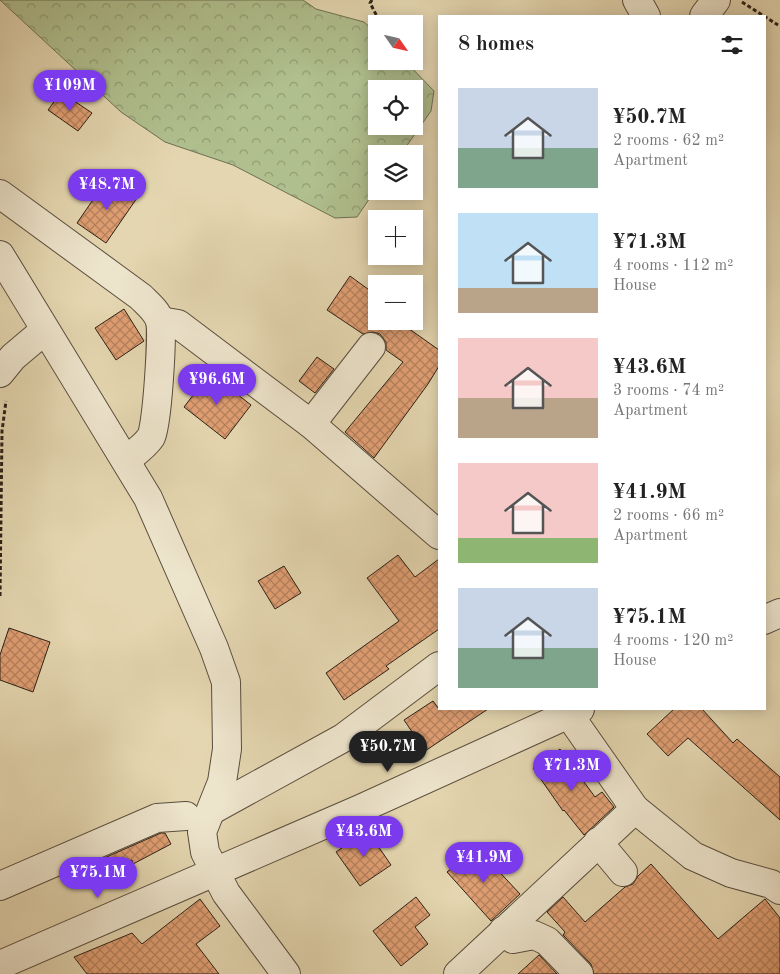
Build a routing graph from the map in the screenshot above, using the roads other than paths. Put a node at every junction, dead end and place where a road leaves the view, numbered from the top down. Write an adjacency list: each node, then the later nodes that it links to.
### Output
1 (638, 0): 3 (street)
2 (716, 0): 4 (street)
3 (646, 15)
4 (705, 15)
5 (0, 194): 7 (street)
6 (0, 255): 8 (street)
7 (160, 321): 11 (street); 12 (street)
8 (45, 330): 10 (street); 12 (street)
9 (371, 347): 11 (street)
10 (5, 384)
11 (311, 424): 13 (street)
12 (126, 460): 19 (street)
13 (438, 534)
14 (780, 612): 15 (street)
15 (766, 619)
16 (438, 667): 19 (street)
17 (572, 711): 18 (street); 21 (street)
18 (635, 808): 20 (street); 24 (street)
19 (199, 813): 21 (street); 23 (street)
20 (598, 842): 22 (street); 25 (street)
21 (214, 872): 26 (street); 27 (street)
22 (623, 872)
23 (0, 886)
24 (780, 890)
25 (504, 931): 28 (street); 29 (street)
26 (0, 966)
27 (286, 974)
28 (458, 974)
29 (580, 974)

